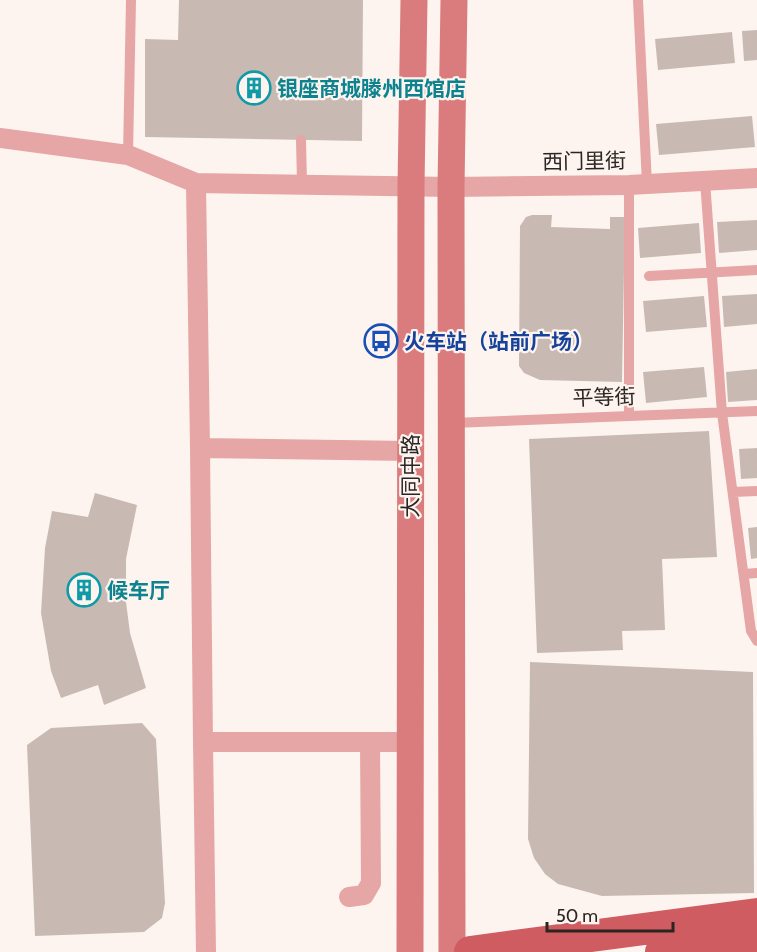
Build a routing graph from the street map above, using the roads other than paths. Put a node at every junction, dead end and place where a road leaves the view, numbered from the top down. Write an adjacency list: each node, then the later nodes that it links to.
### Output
1 (131, 0): 7 (lane)
2 (414, 0): 13 (main road, 大同中路)
3 (454, 0): 14 (main road, 大同中路)
4 (638, 0): 12 (lane)
5 (0, 138): 7 (street)
6 (301, 140): 11 (lane)
7 (128, 155): 10 (street)
8 (757, 178): 9 (street, 西门里街)
9 (705, 181): 12 (street, 西门里街); 16 (lane)
10 (196, 183): 11 (street, 西门里街); 22 (street)
11 (302, 184): 13 (street, 西门里街)
12 (638, 184): 14 (street, 西门里街); 20 (lane)
13 (411, 186): 14 (street, 西门里街); 23 (main road, 大同中路)
14 (451, 187): 21 (main road, 大同中路)
15 (757, 270): 16 (lane)
16 (712, 272): 17 (lane); 19 (lane)
17 (649, 276)
18 (757, 411): 19 (lane, 平等街)
19 (722, 413): 20 (lane, 平等街); 25 (lane)
20 (629, 415): 21 (lane, 平等街)
21 (452, 423): 37 (main road, 大同中路)
22 (200, 448): 23 (street); 29 (street)
23 (410, 451): 31 (main road, 大同中路)
24 (757, 491): 25 (lane)
25 (733, 492): 27 (lane)
26 (757, 573): 27 (lane)
27 (744, 574): 28 (lane)
28 (757, 641)
29 (203, 741): 30 (street); 35 (street)
30 (370, 742): 31 (street); 32 (street)
31 (410, 742): 36 (main road, 大同中路)
32 (349, 897)
33 (757, 914): 38 (main road)
34 (757, 940): 39 (main road)
35 (206, 952)
36 (410, 952)
37 (452, 952)
38 (470, 952)
39 (661, 952)

